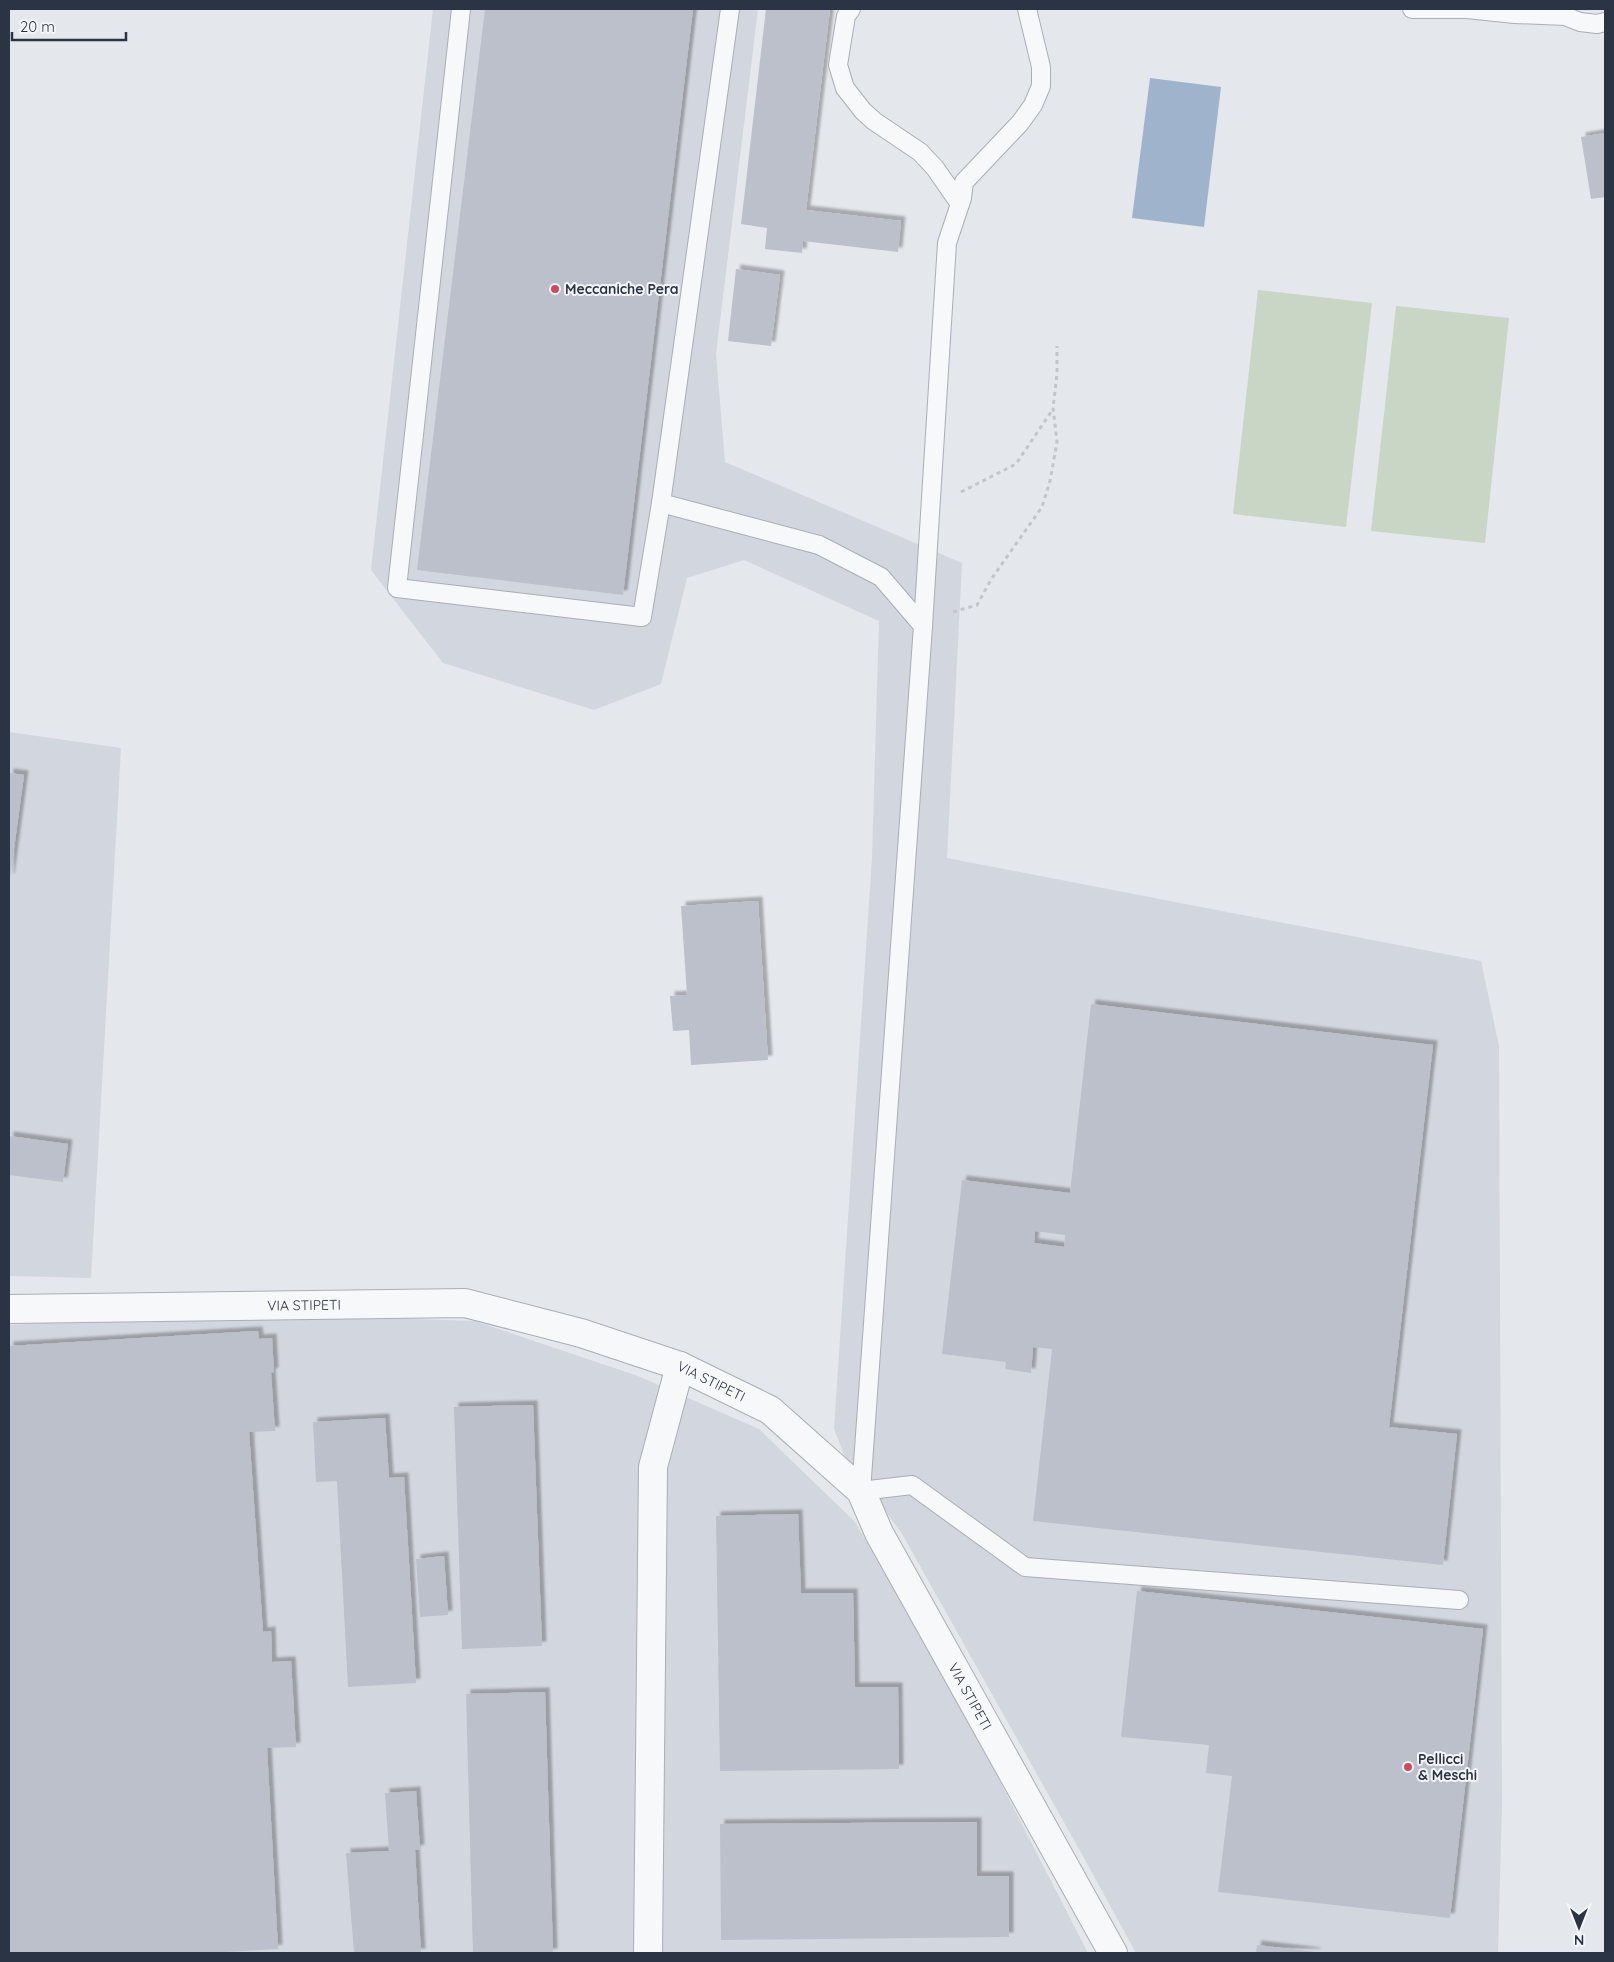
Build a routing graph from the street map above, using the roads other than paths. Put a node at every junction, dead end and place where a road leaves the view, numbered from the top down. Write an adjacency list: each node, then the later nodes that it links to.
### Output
1 (461, 9): 9 (lane)
2 (730, 9): 9 (lane)
3 (851, 9): 8 (lane)
4 (1027, 9): 8 (lane)
5 (1412, 9): 6 (lane)
6 (1466, 9): 7 (lane)
7 (1605, 22)
8 (960, 204): 10 (lane)
9 (661, 503): 10 (lane)
10 (923, 623): 13 (lane)
11 (9, 1310): 12 (street, VIA STIPETI)
12 (680, 1366): 13 (street, VIA STIPETI); 15 (street)
13 (862, 1491): 14 (lane); 16 (street, VIA STIPETI)
14 (1459, 1600)
15 (648, 1953)
16 (1113, 1953)

